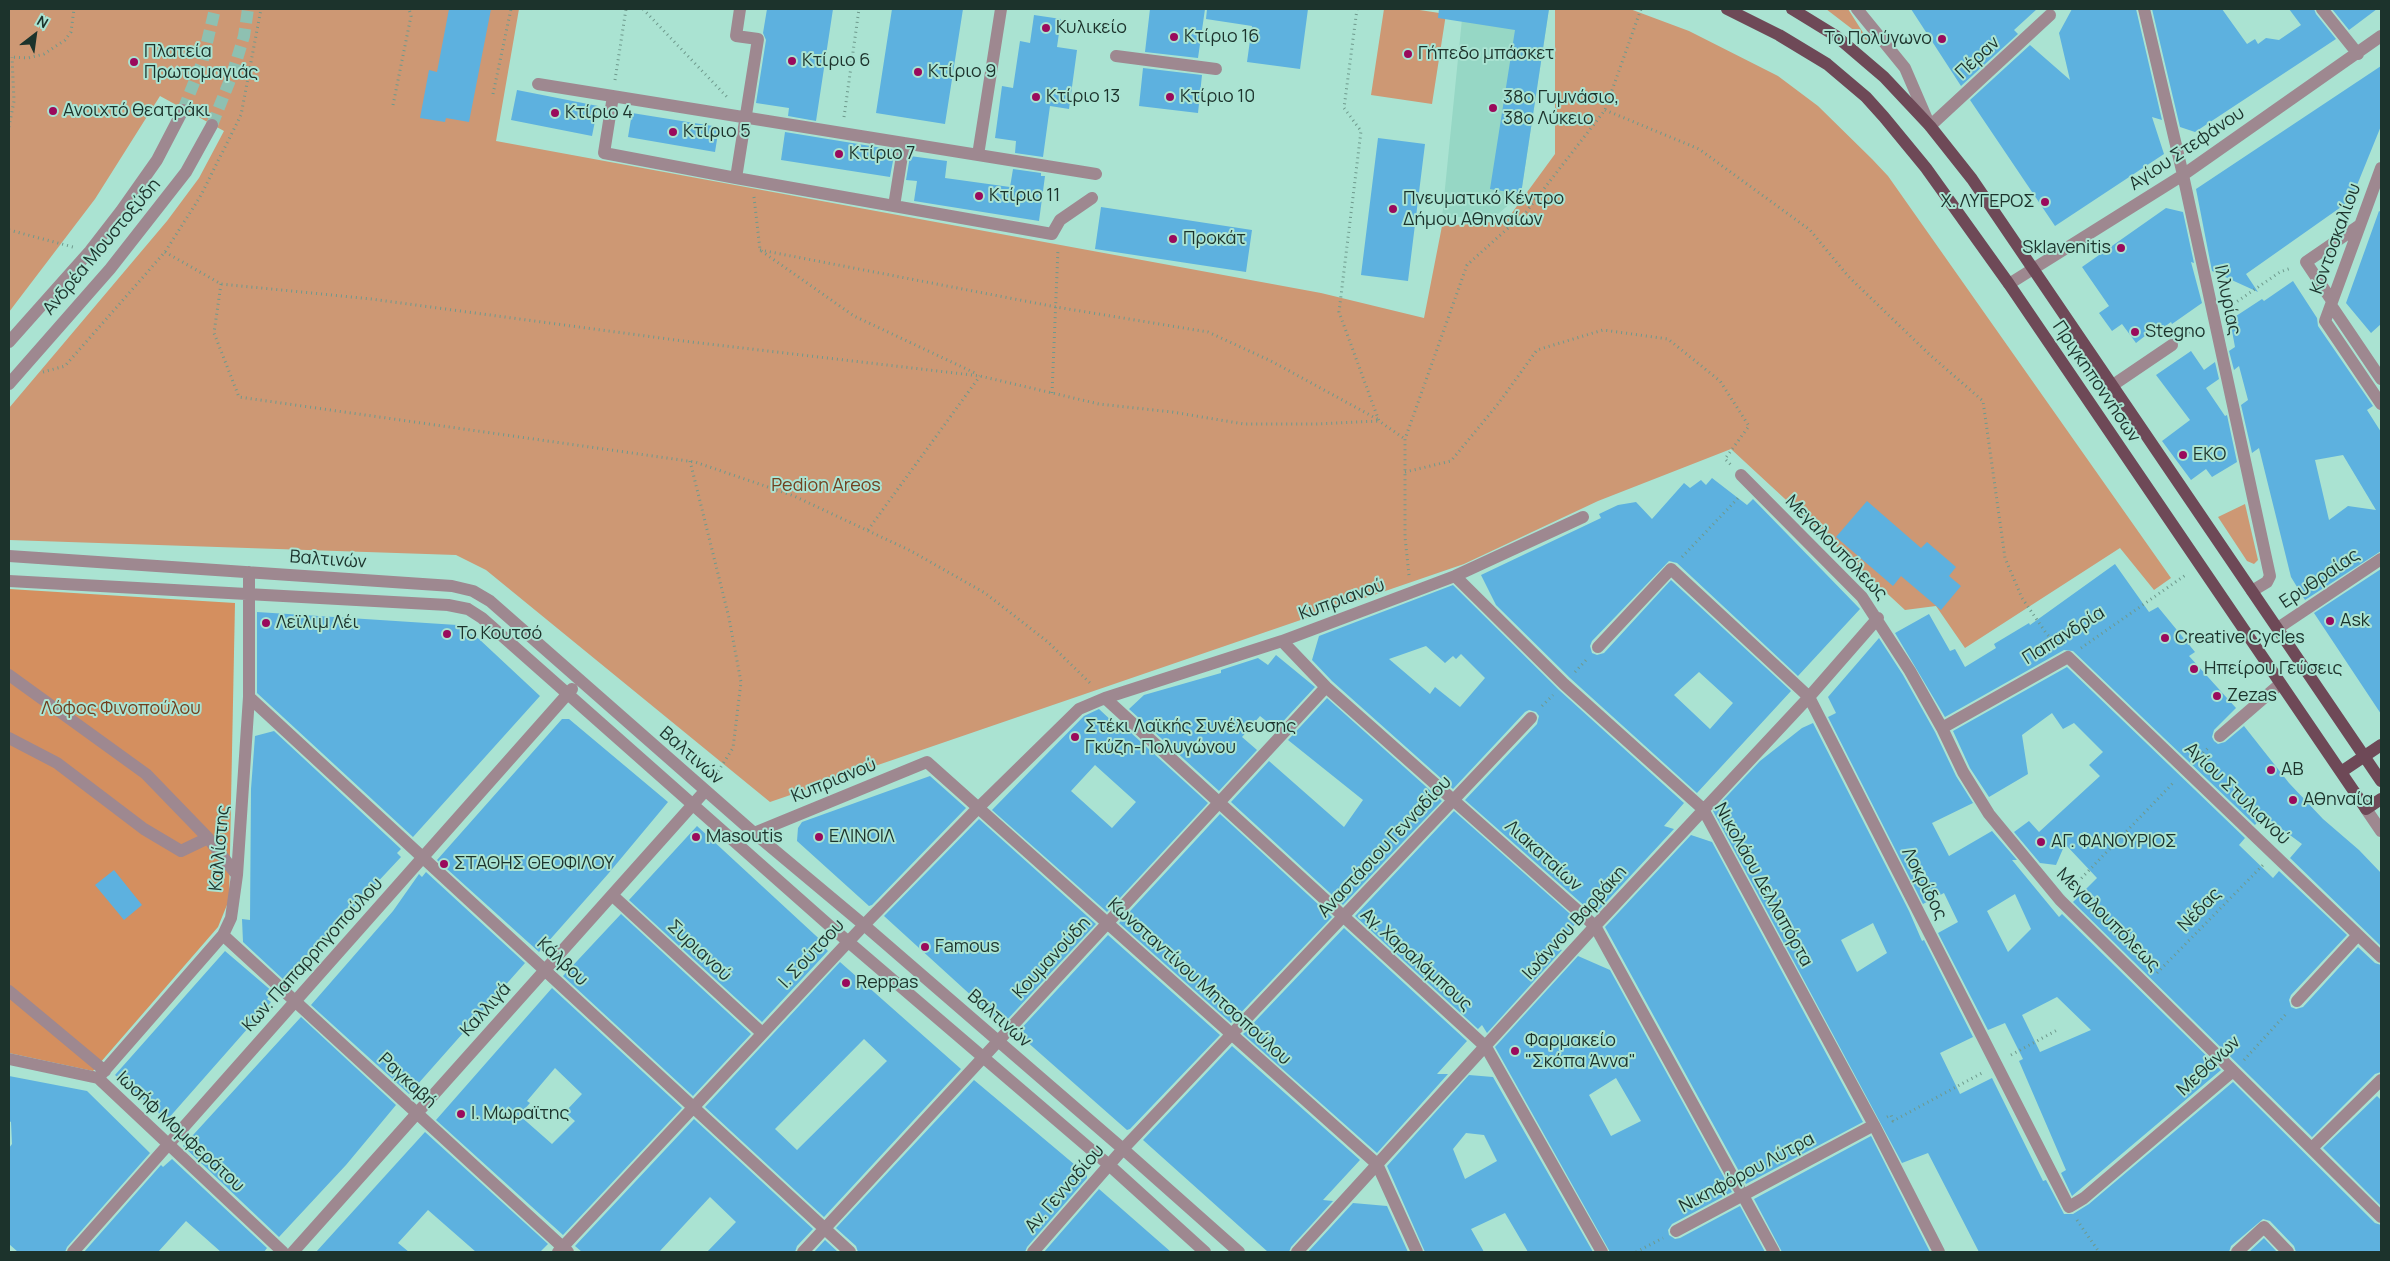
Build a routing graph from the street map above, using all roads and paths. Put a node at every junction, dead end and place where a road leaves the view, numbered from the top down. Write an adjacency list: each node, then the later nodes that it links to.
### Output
1 (74, 9): 20 (path)
2 (409, 9): 25 (path)
3 (511, 9): 23 (path)
4 (626, 9): 24 (path)
5 (642, 9): 28 (path)
6 (740, 9): 28 (street)
7 (859, 9): 32 (path)
8 (1000, 9): 34 (street)
9 (1357, 9): 61 (path)
10 (1640, 9): 27 (path)
11 (1726, 9): 50 (main road, Πριγκηποννήσων)
12 (1792, 9): 30 (main road, Πριγκηποννήσων)
13 (1858, 9): 30 (street, Πριγκηποννήσων)
14 (2144, 9): 37 (street, Ιλλυρίας)
15 (2322, 9): 18 (street)
16 (2050, 15): 30 (street, Πέραν)
17 (2381, 36): 18 (street, Αγίου Στεφάνου)
18 (2358, 54): 37 (street, Αγίου Στεφάνου)
19 (1116, 56): 21 (street)
20 (11, 57): 31 (path)
21 (1216, 69)
22 (538, 84): 24 (street)
23 (493, 94)
24 (613, 96): 28 (street); 38 (street)
25 (393, 104)
26 (183, 110): 46 (street, Ανδρέα Μουστοξύδη)
27 (1605, 110): 62 (path); 83 (path)
28 (746, 118): 32 (street); 38 (street)
29 (212, 125): 57 (street, Ανδρέα Μουστοξύδη)
30 (1930, 126): 48 (main road, Πριγκηποννήσων)
31 (9, 127)
32 (841, 133): 33 (street)
33 (904, 143): 34 (street); 41 (street)
34 (978, 155): 36 (street)
35 (2381, 168): 42 (street, Κοντοσκαλίου)
36 (1096, 174)
37 (2183, 175): 48 (street, Αγίου Στεφάνου); 76 (street, Ιλλυρίας)
38 (736, 178): 41 (street)
39 (753, 189): 45 (path)
40 (1092, 198): 41 (street)
41 (894, 206)
42 (2360, 225): 51 (street, Κοντοσκαλίου); 51 (street)
43 (9, 230): 46 (path)
44 (1058, 245): 52 (path)
45 (760, 250): 52 (path); 55 (path)
46 (90, 251): 53 (street, Ανδρέα Μουστοξύδη)
47 (165, 252): 49 (path)
48 (2034, 268): 50 (street, Αγίου Στεφάνου); 58 (main road, Πριγκηποννήσων)
49 (221, 284): 55 (path); 64 (path)
50 (2009, 284): 71 (main road, Πριγκηποννήσων)
51 (2331, 303): 56 (street); 60 (street, Κοντοσκαλίου)
52 (1056, 307): 59 (path); 61 (path)
53 (9, 342)
54 (2172, 345): 58 (street)
55 (980, 376): 59 (path); 68 (path)
56 (2381, 379)
57 (9, 384)
58 (2113, 385): 76 (main road, Πριγκηποννήσων)
59 (1052, 393): 61 (path)
60 (2381, 404)
61 (1379, 420): 62 (path)
62 (1405, 439): 65 (path)
63 (1725, 459): 65 (path)
64 (690, 461): 68 (path); 103 (path)
65 (1405, 472): 77 (path)
66 (1746, 480): 72 (path); 79 (street, Μεγαλουπόλεως)
67 (1583, 517): 74 (street, Κυπριανού)
68 (868, 530): 92 (path)
69 (9, 556): 73 (street, Βαλτινών)
70 (2381, 559): 80 (street, Ερυθραίας)
71 (2200, 565): 83 (path, Παπανδρία); 87 (main road, Πριγκηποννήσων)
72 (1671, 569): 82 (street); 91 (street, Λοκρίδος)
73 (249, 572): 78 (street, Καλλίστης); 85 (street, Βαλτινών)
74 (1455, 576): 77 (street, Κυπριανού); 86 (street, Νικολάου Δελλαπόρτα)
75 (9, 581): 78 (street, Βαλτινών)
76 (2252, 590): 80 (main road, Πριγκηποννήσων)
77 (1410, 593): 81 (street, Κυπριανού)
78 (248, 596): 89 (street, Βαλτινών); 90 (street, Καλλίστης)
79 (1878, 618): 91 (street, Ιωάννου Βαρβάκη); 94 (street, Μεγαλουπόλεως)
80 (2278, 628): 98 (main road, Πριγκηποννήσων)
81 (1282, 640): 88 (street, Λιακαταίων); 92 (street, Κυπριανού)
82 (1598, 647): 86 (path)
83 (2068, 656): 94 (street, Παπανδρία); 114 (street, Αγίου Στυλιανού)
84 (9, 675): 113 (street)
85 (579, 681): 89 (street, Κων. Παπαρρηγοπούλου); 103 (street, Βαλτινών)
86 (1564, 684): 93 (path); 109 (street, Νικολάου Δελλαπόρτα)
87 (2280, 684): 95 (street); 100 (main road, Πριγκηποννήσων)
88 (1326, 687): 105 (street, Λιακαταίων); 106 (street, Κουμανούδη)
89 (567, 694): 107 (street, Βαλτινών); 115 (street, Κων. Παπαρρηγοπούλου)
90 (249, 697): 115 (street, Κάλβου); 116 (street, Καλλίστης)
91 (1810, 697): 109 (street, Ιωάννου Βαρβάκη); 139 (street, Λοκρίδος)
92 (1105, 698): 106 (street, Αγ. Χαραλάμπους); 108 (street, Ι. Σούτσου)
93 (1531, 718): 105 (street, Αναστάσιου Γενναδίου)
94 (1942, 728): 118 (street, Μεγαλουπόλεως)
95 (2220, 736)
96 (9, 738): 113 (street)
97 (2381, 745): 98 (main road)
98 (2365, 757): 100 (main road); 102 (main road, Πριγκηποννήσων)
99 (927, 762): 108 (street, Κωνσταντίνου Μητσοπούλου); 112 (street, Κυπριανού)
100 (2341, 772): 110 (main road, Πριγκηποννήσων)
101 (2179, 777): 118 (path)
102 (2381, 781)
103 (705, 791): 107 (street, Καλλιγά); 112 (street, Βαλτινών)
104 (2381, 799): 110 (main road)
105 (1454, 800): 119 (street, Αναστάσιου Γενναδίου); 122 (street, Λιακαταίων)
106 (1218, 803): 119 (street, Αγ. Χαραλάμπους); 121 (street, Κουμανούδη)
107 (693, 805): 117 (street, Καλλιγά); 125 (street, Βαλτινών)
108 (978, 808): 120 (street, Ι. Σούτσου); 121 (street, Κωνσταντίνου Μητσοπούλου)
109 (1703, 809): 122 (street, Ιωάννου Βαρβάκη); 145 (street, Νικολάου Δελλαπόρτα)
110 (2366, 809): 111 (street, Πριγκηποννήσων)
111 (2381, 831)
112 (754, 833): 120 (street, Βαλτινών)
113 (208, 838): 116 (street)
114 (2274, 854): 124 (street, Αγίου Στυλιανού); 128 (path, Νέδας)
115 (423, 857): 127 (street, Κάλβου); 130 (street, Κων. Παπαρρηγοπούλου)
116 (237, 875): 123 (street, Καλλίστης)
117 (612, 895): 127 (street, Καλλιγά); 133 (street, Συριανού)
118 (2060, 900): 128 (street, Μεγαλουπόλεως)
119 (1342, 918): 134 (street, Αναστάσιου Γενναδίου); 136 (street, Αγ. Χαραλάμπους)
120 (864, 924): 125 (street, Ι. Σούτσου); 135 (street, Βαλτινών)
121 (1107, 924): 134 (street, Κωνσταντίνου Μητσοπούλου); 135 (street, Κουμανούδη)
122 (1595, 926): 136 (street, Ιωάννου Βαρβάκη); 151 (street, Λιακαταίων)
123 (223, 935): 130 (street, Ραγκαβή); 141 (street, Καλλίστης)
124 (2358, 935): 126 (street, Αγίου Στυλιανού); 131 (street)
125 (848, 941): 133 (street, Ι. Σούτσου); 137 (street, Βαλτινών)
126 (2381, 957)
127 (545, 970): 143 (street, Κάλβου); 144 (street, Καλλιγά)
128 (2147, 984): 140 (street, Μεγαλουπόλεως)
129 (9, 991): 141 (street)
130 (295, 1001): 144 (street, Ραγκαβή); 146 (street, Κων. Παπαρρηγοπούλου)
131 (2298, 1001): 140 (path, Μεθάνων)
132 (2059, 1029): 139 (path)
133 (762, 1033): 143 (street, Ι. Σούτσου)
134 (1232, 1035): 148 (street, Αναστάσιου Γενναδίου); 149 (street, Κωνσταντίνου Μητσοπούλου)
135 (999, 1042): 137 (street, Κουμανούδη); 148 (street, Βαλτινών)
136 (1486, 1047): 149 (street, Ιωάννου Βαρβάκη); 167 (street, Αγ. Χαραλάμπους)
137 (984, 1058): 150 (street, Βαλτινών); 154 (street, Κουμανούδη)
138 (9, 1059): 141 (street, Ιωσήφ Μομφεράτου)
139 (1994, 1062): 145 (path); 152 (street, Λοκρίδος)
140 (2233, 1071): 147 (street, Μεγαλουπόλεως); 152 (street, Μεθάνων)
141 (101, 1075): 146 (street, Ιωσήφ Μομφεράτου)
142 (2381, 1080): 147 (street)
143 (693, 1107): 154 (street, Κάλβου); 156 (street, Ι. Σούτσου)
144 (417, 1113): 156 (street, Ραγκαβή); 159 (street, Καλλιγά)
145 (1876, 1130): 151 (street, Νικηφόρου Λύτρα); 170 (street, Νικολάου Δελλαπόρτα)
146 (168, 1145): 157 (street, Κων. Παπαρρηγοπούλου); 158 (street, Ιωσήφ Μομφεράτου)
147 (2312, 1148): 153 (street, Μεγαλουπόλεως)
148 (1124, 1149): 150 (street, Αν. Γενναδίου); 164 (street, Βαλτινών)
149 (1377, 1164): 165 (street, Ιωάννου Βαρβάκη); 166 (street, Κωνσταντίνου Μητσοπούλου)
150 (1109, 1165): 162 (street, Αν. Γενναδίου); 163 (street, Βαλτινών)
151 (1742, 1195): 155 (street, Νικηφόρου Λύτρα); 169 (street, Λιακαταίων)
152 (2069, 1207): 171 (path)
153 (2381, 1217)
154 (825, 1229): 160 (street, Κουμανούδη); 161 (street, Κάλβου)
155 (1676, 1231): 168 (path, Νικηφόρου Λύτρα)
156 (563, 1251)
157 (73, 1252)
158 (283, 1252)
159 (292, 1252)
160 (803, 1252)
161 (850, 1252)
162 (1033, 1252)
163 (1206, 1252)
164 (1239, 1252)
165 (1297, 1252)
166 (1417, 1252)
167 (1602, 1252)
168 (1636, 1252)
169 (1774, 1252)
170 (1939, 1252)
171 (2099, 1252)
172 (2238, 1252): 173 (street)
173 (2288, 1252)

